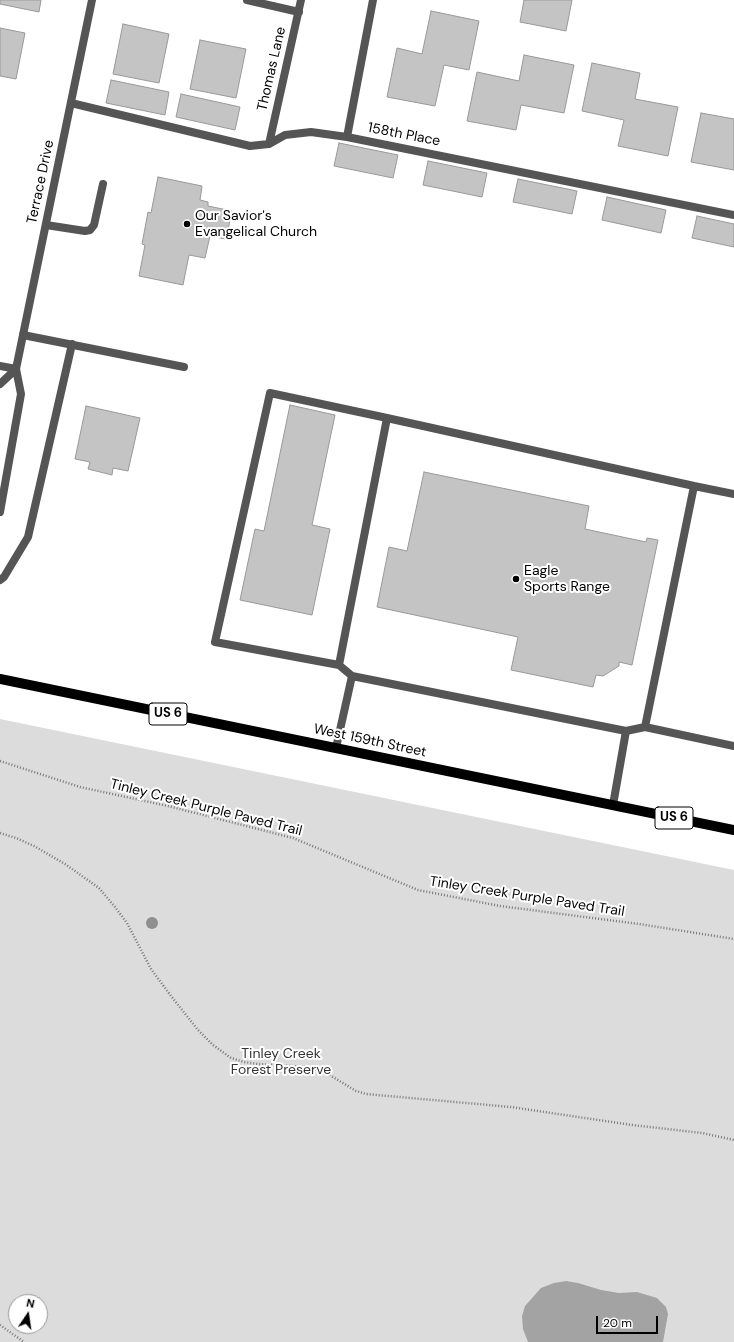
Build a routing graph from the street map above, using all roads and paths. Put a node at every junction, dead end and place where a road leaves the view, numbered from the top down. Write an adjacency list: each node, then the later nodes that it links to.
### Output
1 (92, 0): 6 (street, Terrace Drive)
2 (247, 0): 5 (street)
3 (301, 0): 5 (street, Thomas Lane)
4 (373, 0): 7 (street)
5 (299, 12): 8 (street, Thomas Lane)
6 (71, 103): 8 (street, 158th Place); 11 (street, Terrace Drive)
7 (347, 137): 8 (street, 158th Place); 10 (street, 158th Place)
8 (269, 144)
9 (103, 184): 11 (street)
10 (734, 215)
11 (46, 225): 12 (street, Terrace Drive)
12 (23, 335): 13 (street); 16 (street, Terrace Drive)
13 (72, 344): 15 (street); 22 (street)
14 (0, 366): 16 (street)
15 (184, 367)
16 (16, 369): 17 (street); 21 (street, Terrace Drive)
17 (0, 384)
18 (387, 418): 19 (street); 23 (street); 23 (street)
19 (694, 486): 20 (street); 26 (street)
20 (734, 494)
21 (0, 512)
22 (0, 580)
23 (339, 665): 24 (street)
24 (352, 676): 27 (street); 29 (street)
25 (0, 679): 29 (main road, West 159th Street / US 6)
26 (645, 727): 27 (street); 28 (street)
27 (626, 731): 31 (street)
28 (734, 746)
29 (336, 748): 31 (main road, West 159th Street / US 6)
30 (0, 761): 34 (path, Tinley Creek Purple Paved Trail)
31 (613, 806): 32 (main road, West 159th Street / US 6)
32 (734, 830)
33 (0, 833): 35 (path)
34 (734, 940)
35 (734, 1140)
36 (0, 1325): 37 (path)
37 (24, 1342)

